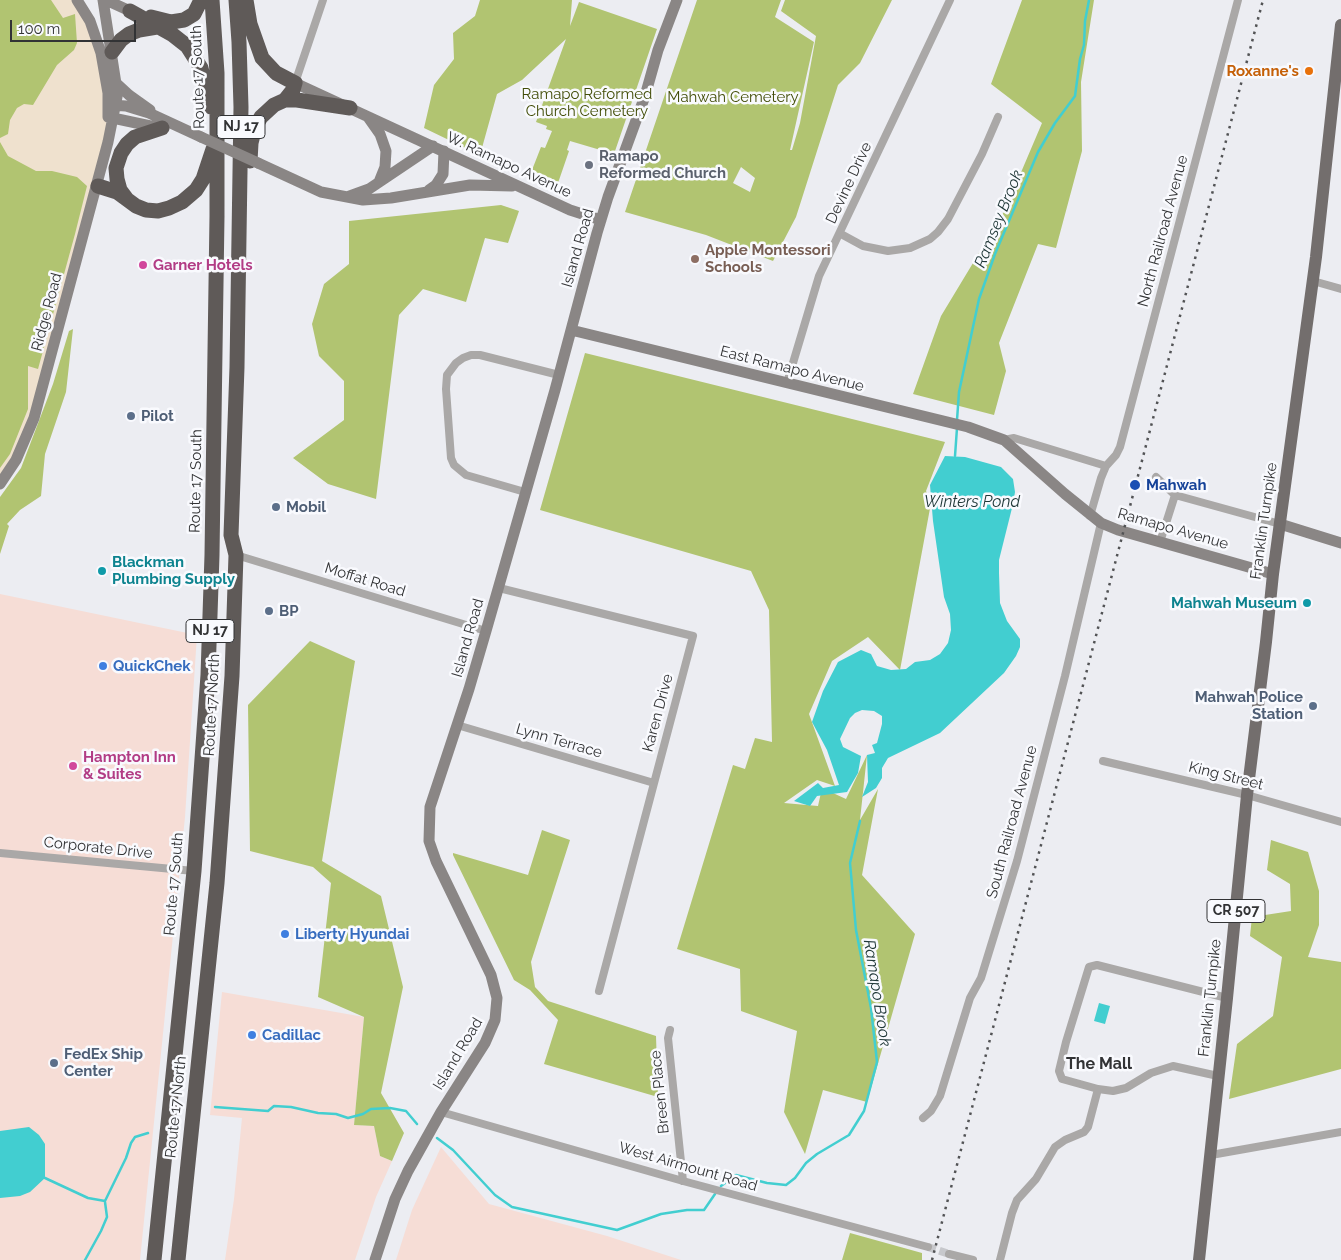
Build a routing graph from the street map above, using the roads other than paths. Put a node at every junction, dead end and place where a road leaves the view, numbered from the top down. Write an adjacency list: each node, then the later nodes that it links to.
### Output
1 (78, 0): 20 (street)
2 (105, 0): 11 (street); 14 (street)
3 (201, 0): 11 (highway)
4 (212, 0): 24 (highway, Route 17 South / NJ 17)
5 (236, 0): 35 (highway, Route 17 North / NJ 17)
6 (246, 0): 15 (highway)
7 (323, 0): 15 (street)
8 (677, 0): 33 (street, Island Road)
9 (950, 0): 34 (street, Devine Drive)
10 (1238, 0): 42 (street, North Railroad Avenue)
11 (130, 11): 13 (highway)
12 (1341, 25): 17 (main road, Franklin Turnpike / CR 507)
13 (157, 27): 14 (highway); 24 (highway)
14 (112, 52): 16 (street)
15 (295, 82): 18 (highway); 19 (street, W. Ramapo Avenue)
16 (116, 83): 20 (street); 23 (street)
17 (1337, 99): 36 (main road, Franklin Turnpike / CR 507)
18 (285, 100): 19 (highway); 35 (highway)
19 (350, 108): 21 (street, W. Ramapo Avenue)
20 (111, 111): 23 (street); 28 (street, Ridge Road)
21 (367, 116): 25 (street, W. Ramapo Avenue); 27 (street)
22 (998, 117): 34 (street)
23 (168, 126): 31 (street, bridge); 32 (highway)
24 (217, 137): 32 (highway); 62 (highway, Route 17 South / NJ 17)
25 (433, 146): 26 (street, W. Ramapo Avenue); 27 (street)
26 (444, 151): 29 (street, W. Ramapo Avenue); 30 (street)
27 (379, 183): 31 (street)
28 (98, 186): 32 (highway); 44 (street, Ridge Road)
29 (522, 187): 30 (street); 33 (street, W. Ramapo Avenue)
30 (429, 190): 31 (street)
31 (346, 197)
32 (126, 198)
33 (602, 220): 38 (street, Island Road)
34 (841, 234): 40 (street, Devine Drive)
35 (240, 254): 52 (highway, Route 17 North / NJ 17)
36 (1314, 281): 37 (street); 49 (main road, Franklin Turnpike / CR 507)
37 (1341, 289)
38 (571, 330): 39 (street, Island Road); 40 (street, East Ramapo Avenue)
39 (559, 375): 45 (street, Island Road); 45 (street)
40 (787, 383): 41 (street, East Ramapo Avenue)
41 (1004, 440): 42 (street); 47 (street, Ramapo Avenue)
42 (1106, 466): 47 (street)
43 (1156, 477): 46 (street)
44 (0, 484)
45 (525, 492): 54 (street, Island Road)
46 (1175, 496): 49 (street); 50 (street)
47 (1090, 516): 48 (street, Ramapo Avenue)
48 (1101, 523): 50 (street, Ramapo Avenue); 69 (street, South Railroad Avenue)
49 (1280, 524): 51 (street); 53 (main road, Franklin Turnpike / CR 507)
50 (1160, 542): 53 (street, Ramapo Avenue)
51 (1341, 543)
52 (236, 555): 55 (street, Moffat Road); 76 (highway, Route 17 North / NJ 17)
53 (1273, 574): 59 (main road, Franklin Turnpike / CR 507)
54 (499, 588): 55 (street, Island Road); 58 (street, Karen Drive)
55 (486, 631): 56 (street, Island Road)
56 (457, 725): 58 (street, Lynn Terrace); 68 (street, Island Road)
57 (1103, 761): 59 (street, King Street)
58 (654, 783): 63 (street, Karen Drive)
59 (1247, 795): 60 (street, King Street); 64 (main road, Franklin Turnpike / CR 507)
60 (1341, 822)
61 (0, 853): 62 (street, Corporate Drive)
62 (194, 871): 75 (highway, Route 17 South / NJ 17)
63 (599, 991)
64 (1227, 998): 66 (main road, Franklin Turnpike / CR 507); 67 (street)
65 (670, 1030): 72 (street, Breen Place)
66 (1218, 1076): 67 (street); 71 (main road, Franklin Turnpike / CR 507)
67 (1098, 1089): 79 (street)
68 (441, 1112): 72 (street, West Airmount Road); 77 (street, Island Road)
69 (923, 1118)
70 (1341, 1132): 71 (street)
71 (1210, 1155): 80 (main road, Franklin Turnpike / CR 507)
72 (683, 1181): 73 (street, West Airmount Road)
73 (928, 1247)
74 (950, 1254): 78 (street)
75 (154, 1260)
76 (178, 1260)
77 (375, 1260)
78 (972, 1260)
79 (1000, 1260)
80 (1199, 1260)

